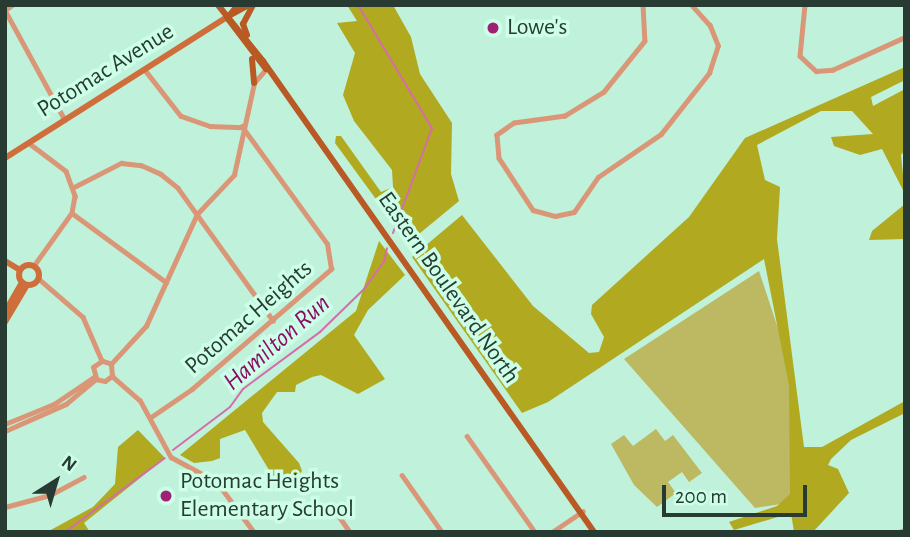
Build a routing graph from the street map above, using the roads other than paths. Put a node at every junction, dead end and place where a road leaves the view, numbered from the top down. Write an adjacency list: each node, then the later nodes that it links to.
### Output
1 (12, 5): 8 (street)
2 (218, 5): 9 (main road, Eastern Boulevard North)
3 (238, 5): 9 (main road)
4 (251, 5): 9 (main road); 11 (main road)
5 (643, 5): 6 (street)
6 (691, 5)
7 (805, 5): 10 (street)
8 (5, 10): 15 (street)
9 (228, 17): 11 (main road, Eastern Boulevard North); 13 (main road, Potomac Avenue)
10 (905, 37)
11 (253, 53): 12 (main road, Eastern Boulevard North); 14 (main road)
12 (266, 69): 14 (street); 42 (main road, Eastern Boulevard North)
13 (145, 70): 15 (main road, Potomac Avenue); 16 (street)
14 (254, 83): 16 (street)
15 (65, 120): 17 (main road, Potomac Avenue)
16 (242, 127): 21 (street); 29 (street, Potomac Heights)
17 (29, 143): 18 (main road, Potomac Avenue); 19 (street)
18 (5, 158)
19 (74, 187): 20 (street); 21 (street)
20 (72, 213): 23 (street); 26 (street)
21 (197, 214): 26 (street); 29 (street)
22 (5, 261): 24 (main road)
23 (34, 266): 24 (main road); 25 (main road)
24 (20, 270): 27 (main road)
25 (39, 279): 27 (main road); 31 (street)
26 (166, 282): 32 (street)
27 (24, 284): 28 (main road); 30 (main road)
28 (5, 312)
29 (273, 320): 35 (street, Potomac Heights)
30 (5, 322)
31 (102, 360): 32 (street); 34 (street)
32 (111, 364): 33 (street)
33 (112, 376): 34 (street); 35 (street)
34 (95, 378): 36 (street); 37 (street)
35 (150, 416): 45 (street)
36 (5, 424)
37 (5, 431)
38 (467, 436): 48 (street)
39 (402, 475): 47 (street)
40 (84, 477): 41 (street)
41 (5, 508)
42 (583, 511): 49 (street); 50 (main road, Eastern Boulevard North)
43 (336, 512): 46 (street)
44 (905, 530): 51 (street)
45 (254, 532)
46 (350, 532)
47 (442, 532)
48 (535, 532)
49 (552, 532)
50 (594, 532)
51 (899, 532)

